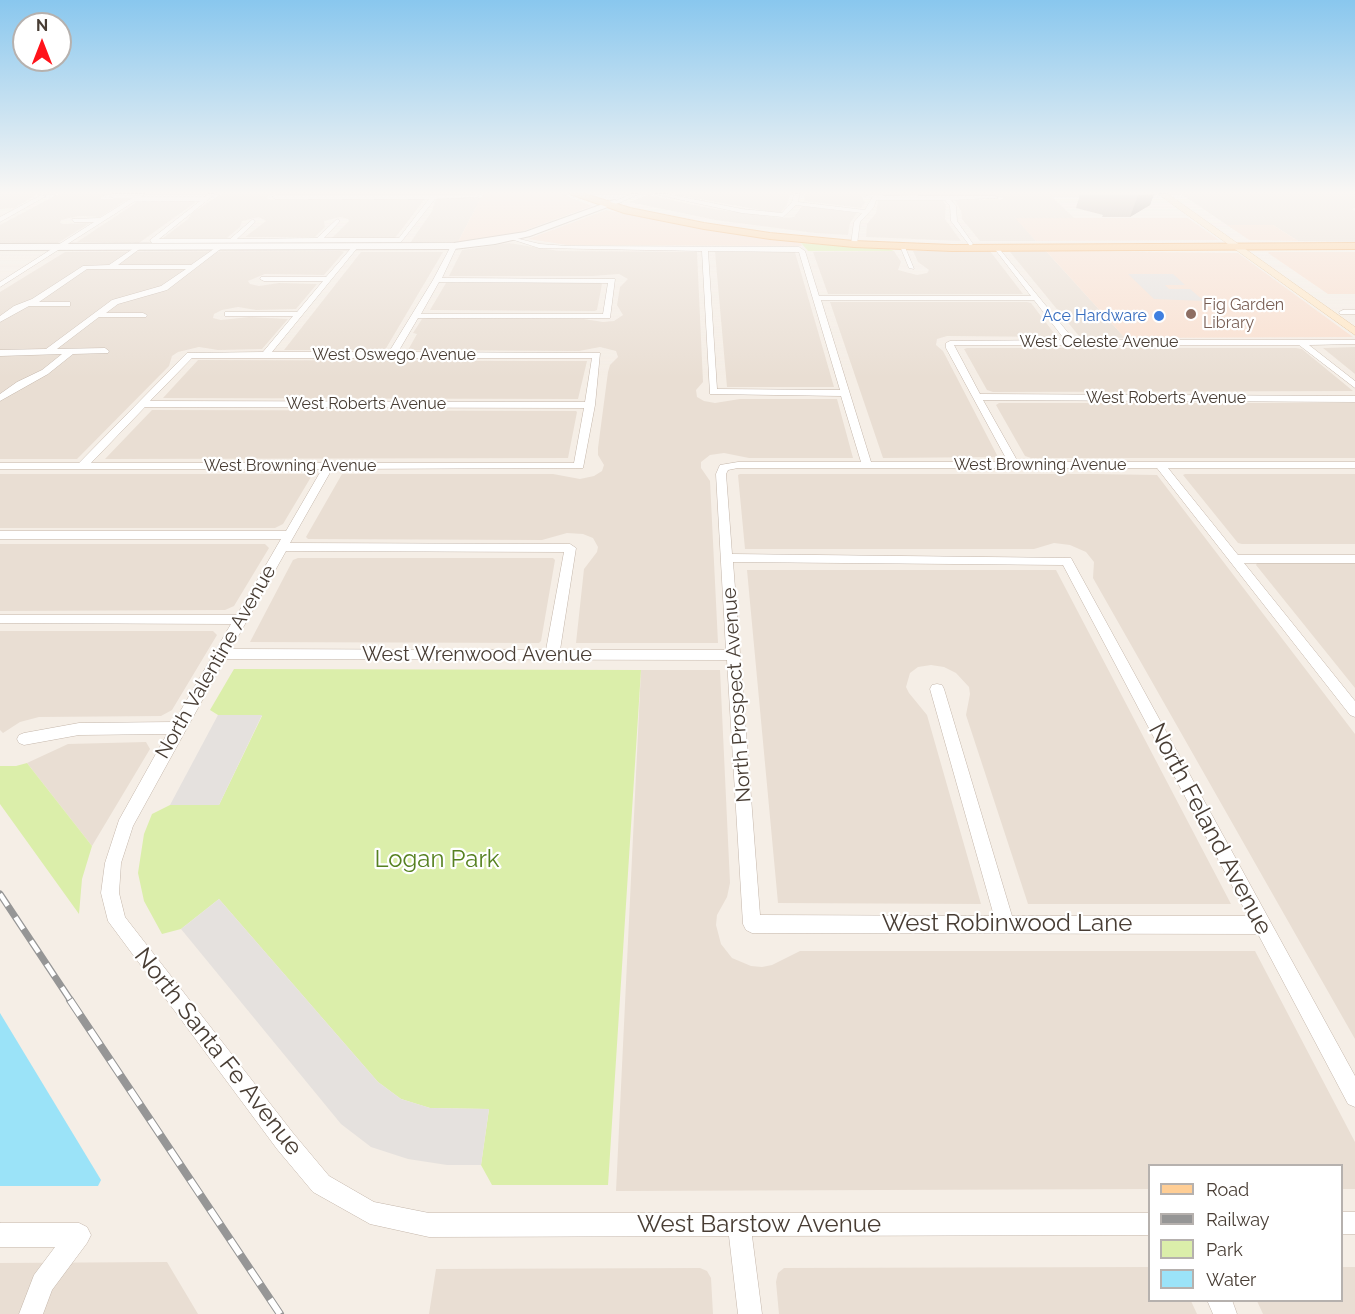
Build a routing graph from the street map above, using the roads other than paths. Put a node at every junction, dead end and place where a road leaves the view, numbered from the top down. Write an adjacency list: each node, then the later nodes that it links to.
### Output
1 (46, 255): 18 (street)
2 (127, 255): 12 (street)
3 (209, 255): 13 (street)
4 (348, 255): 16 (street)
5 (449, 255): 17 (street)
6 (705, 255): 42 (street)
7 (803, 255): 19 (street)
8 (906, 255): 14 (street)
9 (1003, 255): 20 (street)
10 (1251, 255): 21 (main road)
11 (1254, 255): 29 (main road)
12 (111, 267): 13 (street); 22 (street)
13 (193, 267): 26 (street)
14 (912, 268)
15 (264, 279): 16 (street)
16 (329, 279): 25 (street)
17 (437, 280): 28 (street); 28 (street)
18 (0, 285)
19 (816, 298): 20 (street); 42 (street)
20 (1035, 298): 32 (street)
21 (1315, 303): 29 (main road); 31 (main road)
22 (29, 304): 23 (street); 30 (street)
23 (67, 304)
24 (228, 314): 25 (street)
25 (300, 314): 39 (street)
26 (96, 315): 27 (street); 35 (street)
27 (143, 315)
28 (416, 316): 40 (street)
29 (1351, 316)
30 (0, 320)
31 (1355, 332)
32 (1071, 342): 33 (street, West Celeste Avenue); 43 (street, West Celeste Avenue)
33 (1301, 342): 34 (street, West Celeste Avenue); 41 (street)
34 (1355, 342)
35 (50, 351): 36 (street); 38 (street)
36 (71, 351): 37 (street); 44 (street)
37 (105, 351)
38 (0, 353)
39 (265, 355): 40 (street, West Oswego Avenue); 46 (street, West Oswego Avenue)
40 (392, 355): 47 (street, West Oswego Avenue)
41 (1355, 385)
42 (845, 393): 48 (street)
43 (977, 397): 45 (street, West Roberts Avenue); 49 (street)
44 (0, 398)
45 (1355, 399)
46 (143, 404): 47 (street, West Roberts Avenue); 53 (street)
47 (590, 405): 54 (street, West Browning Avenue)
48 (867, 465): 49 (street, West Browning Avenue); 55 (street, West Browning Avenue)
49 (1015, 465): 50 (street, West Browning Avenue)
50 (1160, 465): 51 (street, West Browning Avenue); 61 (street)
51 (1355, 465)
52 (0, 466): 53 (street, West Browning Avenue)
53 (82, 466): 54 (street, West Browning Avenue)
54 (329, 466): 57 (street, North Valentine Avenue)
55 (724, 467): 59 (street, North Prospect Avenue)
56 (0, 535): 57 (street)
57 (289, 535): 58 (street, North Valentine Avenue)
58 (281, 548): 63 (street, North Valentine Avenue); 65 (street)
59 (728, 558): 66 (street, North Prospect Avenue); 74 (street, North Feland Avenue)
60 (1355, 558): 61 (street)
61 (1233, 559): 68 (street)
62 (0, 619): 63 (street)
63 (240, 620): 64 (street, North Valentine Avenue)
64 (220, 654): 65 (street, West Wrenwood Avenue); 69 (street, North Valentine Avenue)
65 (552, 655): 66 (street, West Wrenwood Avenue)
66 (735, 655): 72 (street, North Prospect Avenue)
67 (938, 689): 73 (street)
68 (1355, 711)
69 (178, 728): 70 (street); 71 (street, North Valentine Avenue)
70 (24, 739)
71 (112, 863): 76 (street, North Santa Fe Avenue)
72 (752, 924): 73 (street, West Robinwood Lane)
73 (1005, 924): 74 (street, West Robinwood Lane)
74 (1261, 925): 75 (street, North Feland Avenue)
75 (1355, 1097)
76 (370, 1213): 78 (street, West Barstow Avenue)
77 (1148, 1224): 78 (street, West Barstow Avenue)
78 (739, 1225): 81 (street)
79 (0, 1235): 80 (street)
80 (32, 1314)
81 (750, 1314)

